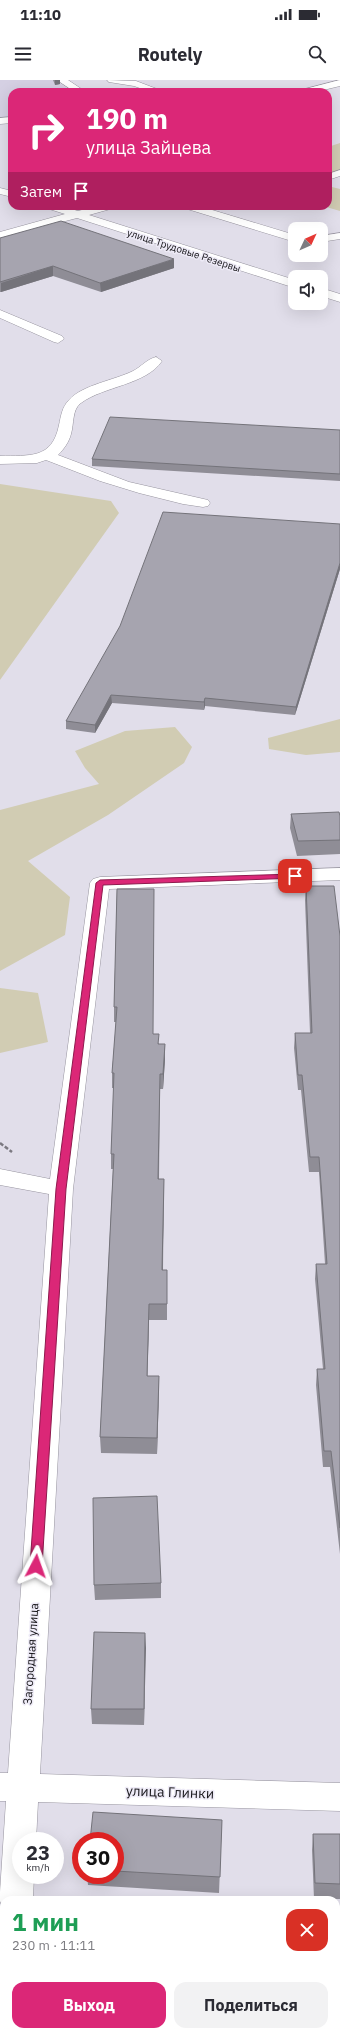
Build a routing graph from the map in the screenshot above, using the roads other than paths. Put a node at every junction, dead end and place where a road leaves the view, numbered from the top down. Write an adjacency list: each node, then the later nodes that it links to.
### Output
1 (62, 80): 4 (street)
2 (112, 80): 5 (street)
3 (340, 83): 6 (street)
4 (75, 88)
5 (148, 88)
6 (320, 88)
7 (340, 173): 8 (street)
8 (332, 180)
9 (62, 210): 12 (street, улица Трудовые Резервы)
10 (92, 210): 12 (street)
11 (201, 210): 15 (street)
12 (74, 214): 13 (street); 17 (street, улица Трудовые Резервы)
13 (0, 234)
14 (340, 236): 16 (street)
15 (288, 237)
16 (328, 238)
17 (288, 282)
18 (328, 294): 19 (street)
19 (340, 298)
20 (0, 314): 21 (street)
21 (58, 339)
22 (156, 361): 23 (street)
23 (49, 456): 24 (street); 25 (street)
24 (0, 460)
25 (203, 503)
26 (340, 874): 28 (street, Загородная улица)
27 (0, 1177): 28 (street)
28 (61, 1189): 29 (street, Загородная улица)
29 (11, 1787): 30 (street, улица Глинки); 31 (street, Загородная улица)
30 (340, 1798)
31 (16, 1896)

